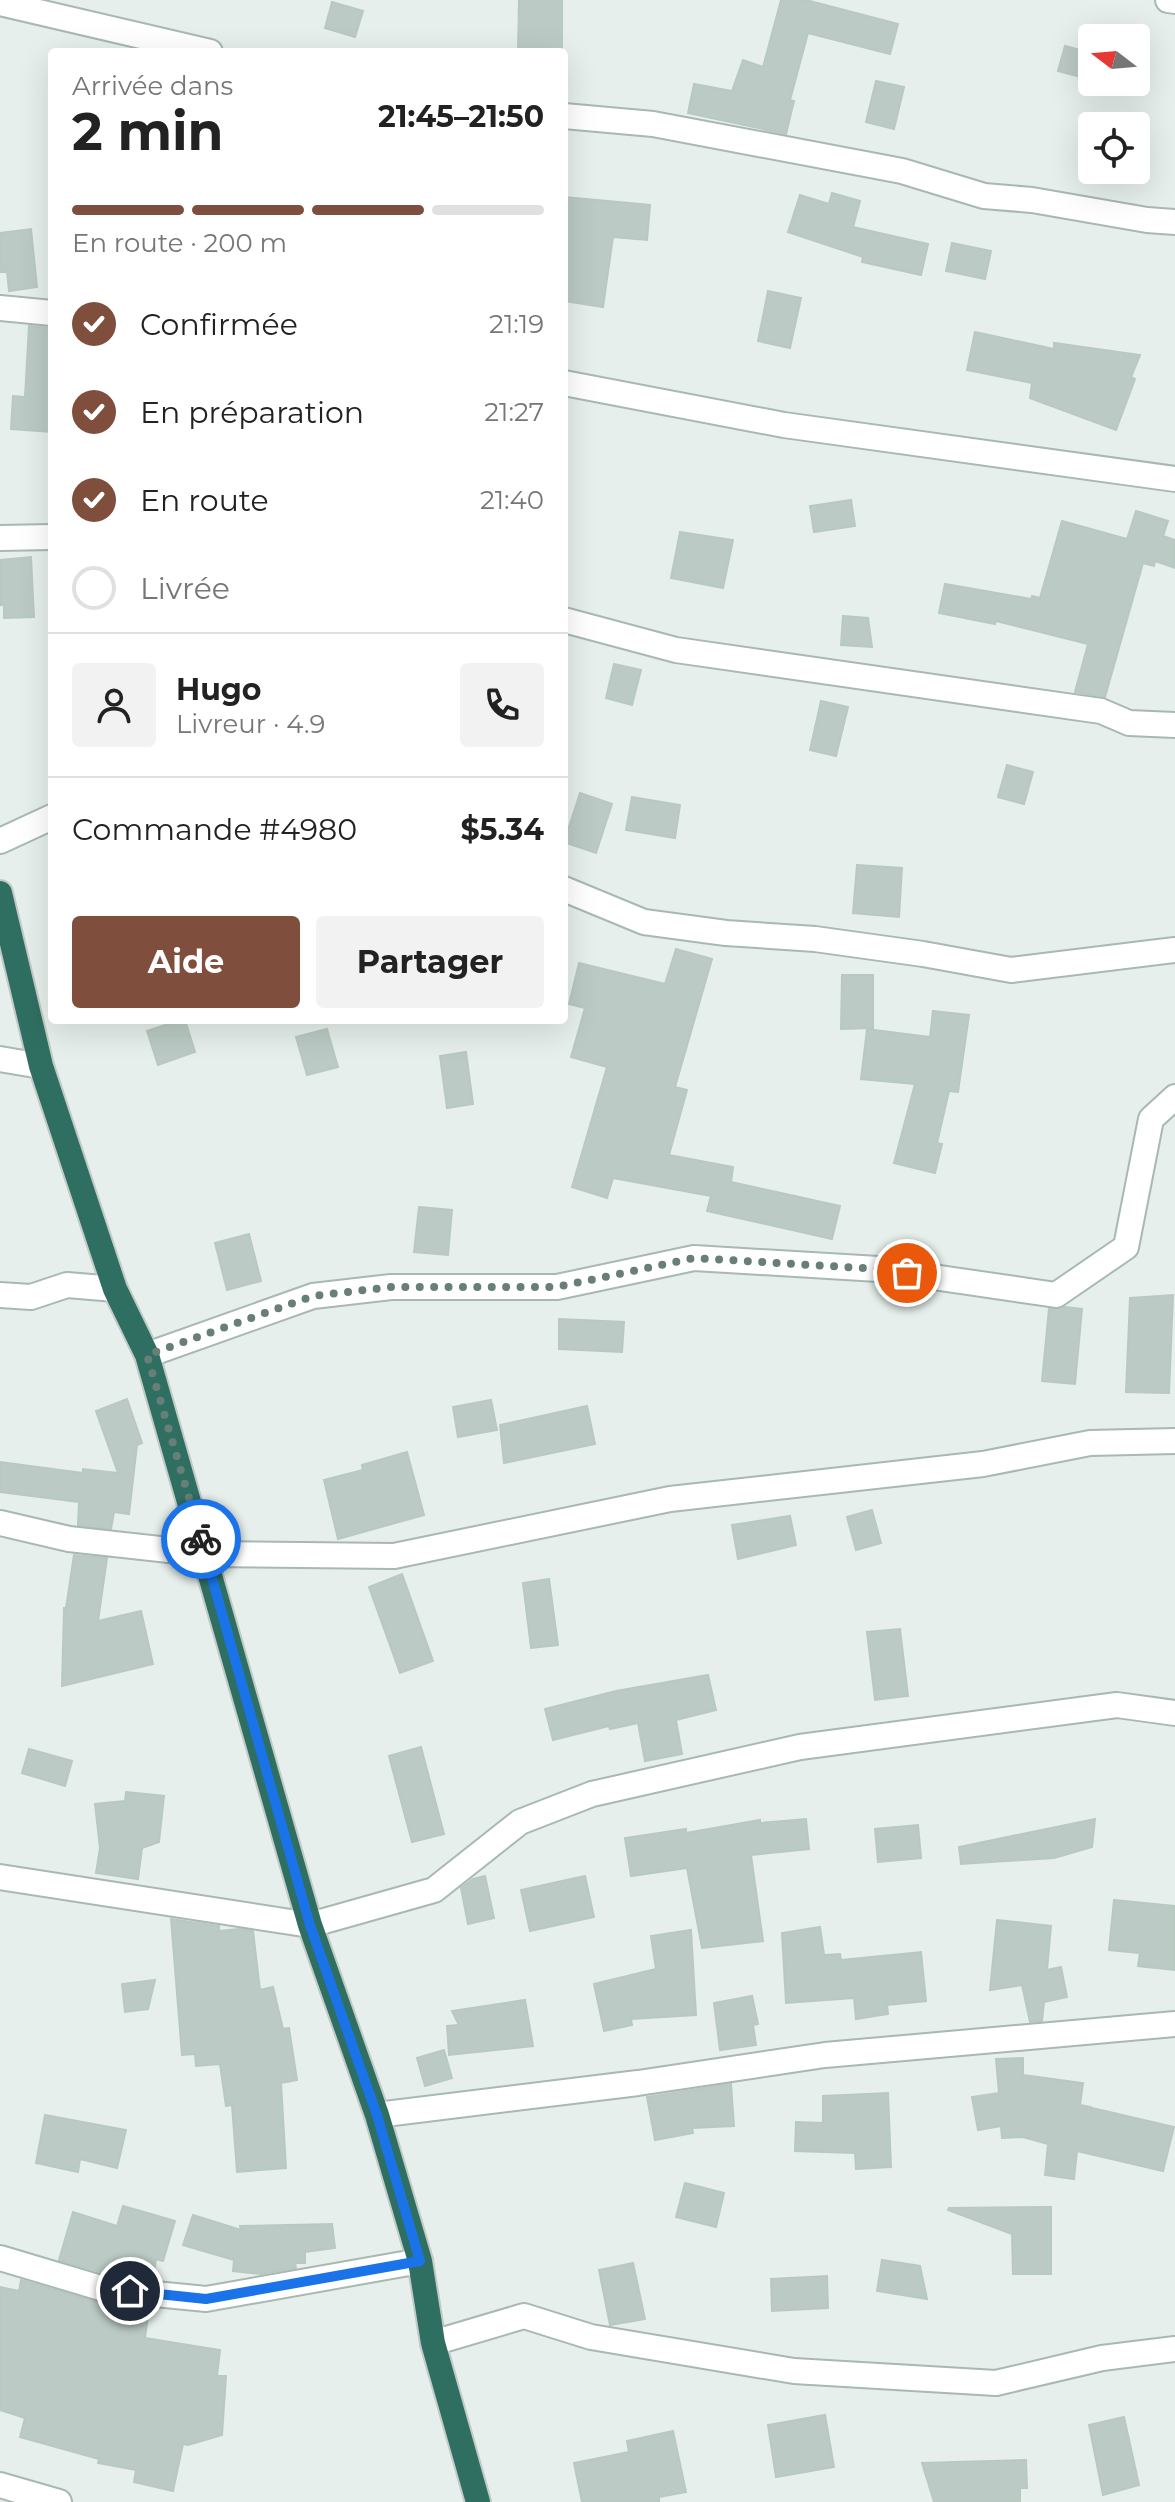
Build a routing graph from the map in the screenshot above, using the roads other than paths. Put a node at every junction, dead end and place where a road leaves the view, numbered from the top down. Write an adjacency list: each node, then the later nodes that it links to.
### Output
1 (1168, 0): 2 (street)
2 (1175, 1)
3 (0, 3): 4 (street)
4 (193, 48)
5 (568, 116): 6 (street)
6 (1175, 222)
7 (0, 308): 8 (street)
8 (48, 313)
9 (568, 384): 10 (street)
10 (1175, 479)
11 (48, 537): 12 (street)
12 (0, 538)
13 (568, 621): 14 (street)
14 (1175, 725)
15 (48, 819): 16 (street)
16 (0, 841)
17 (568, 891): 19 (street)
18 (0, 893): 21 (highway)
19 (1175, 950)
20 (0, 1059): 21 (street)
21 (41, 1066): 23 (highway)
22 (1175, 1097): 25 (street)
23 (115, 1289): 24 (street); 25 (highway)
24 (0, 1295)
25 (147, 1355): 28 (highway)
26 (1175, 1441): 28 (street)
27 (0, 1523): 28 (street)
28 (205, 1554): 31 (highway)
29 (1175, 1713): 31 (street)
30 (0, 1877): 31 (street)
31 (310, 1925): 33 (highway)
32 (1175, 2024): 33 (street)
33 (377, 2115): 35 (highway)
34 (0, 2258): 35 (street)
35 (420, 2261): 36 (highway)
36 (433, 2343): 37 (street); 40 (highway)
37 (1175, 2349)
38 (0, 2485): 39 (street)
39 (59, 2502)
40 (478, 2502)

